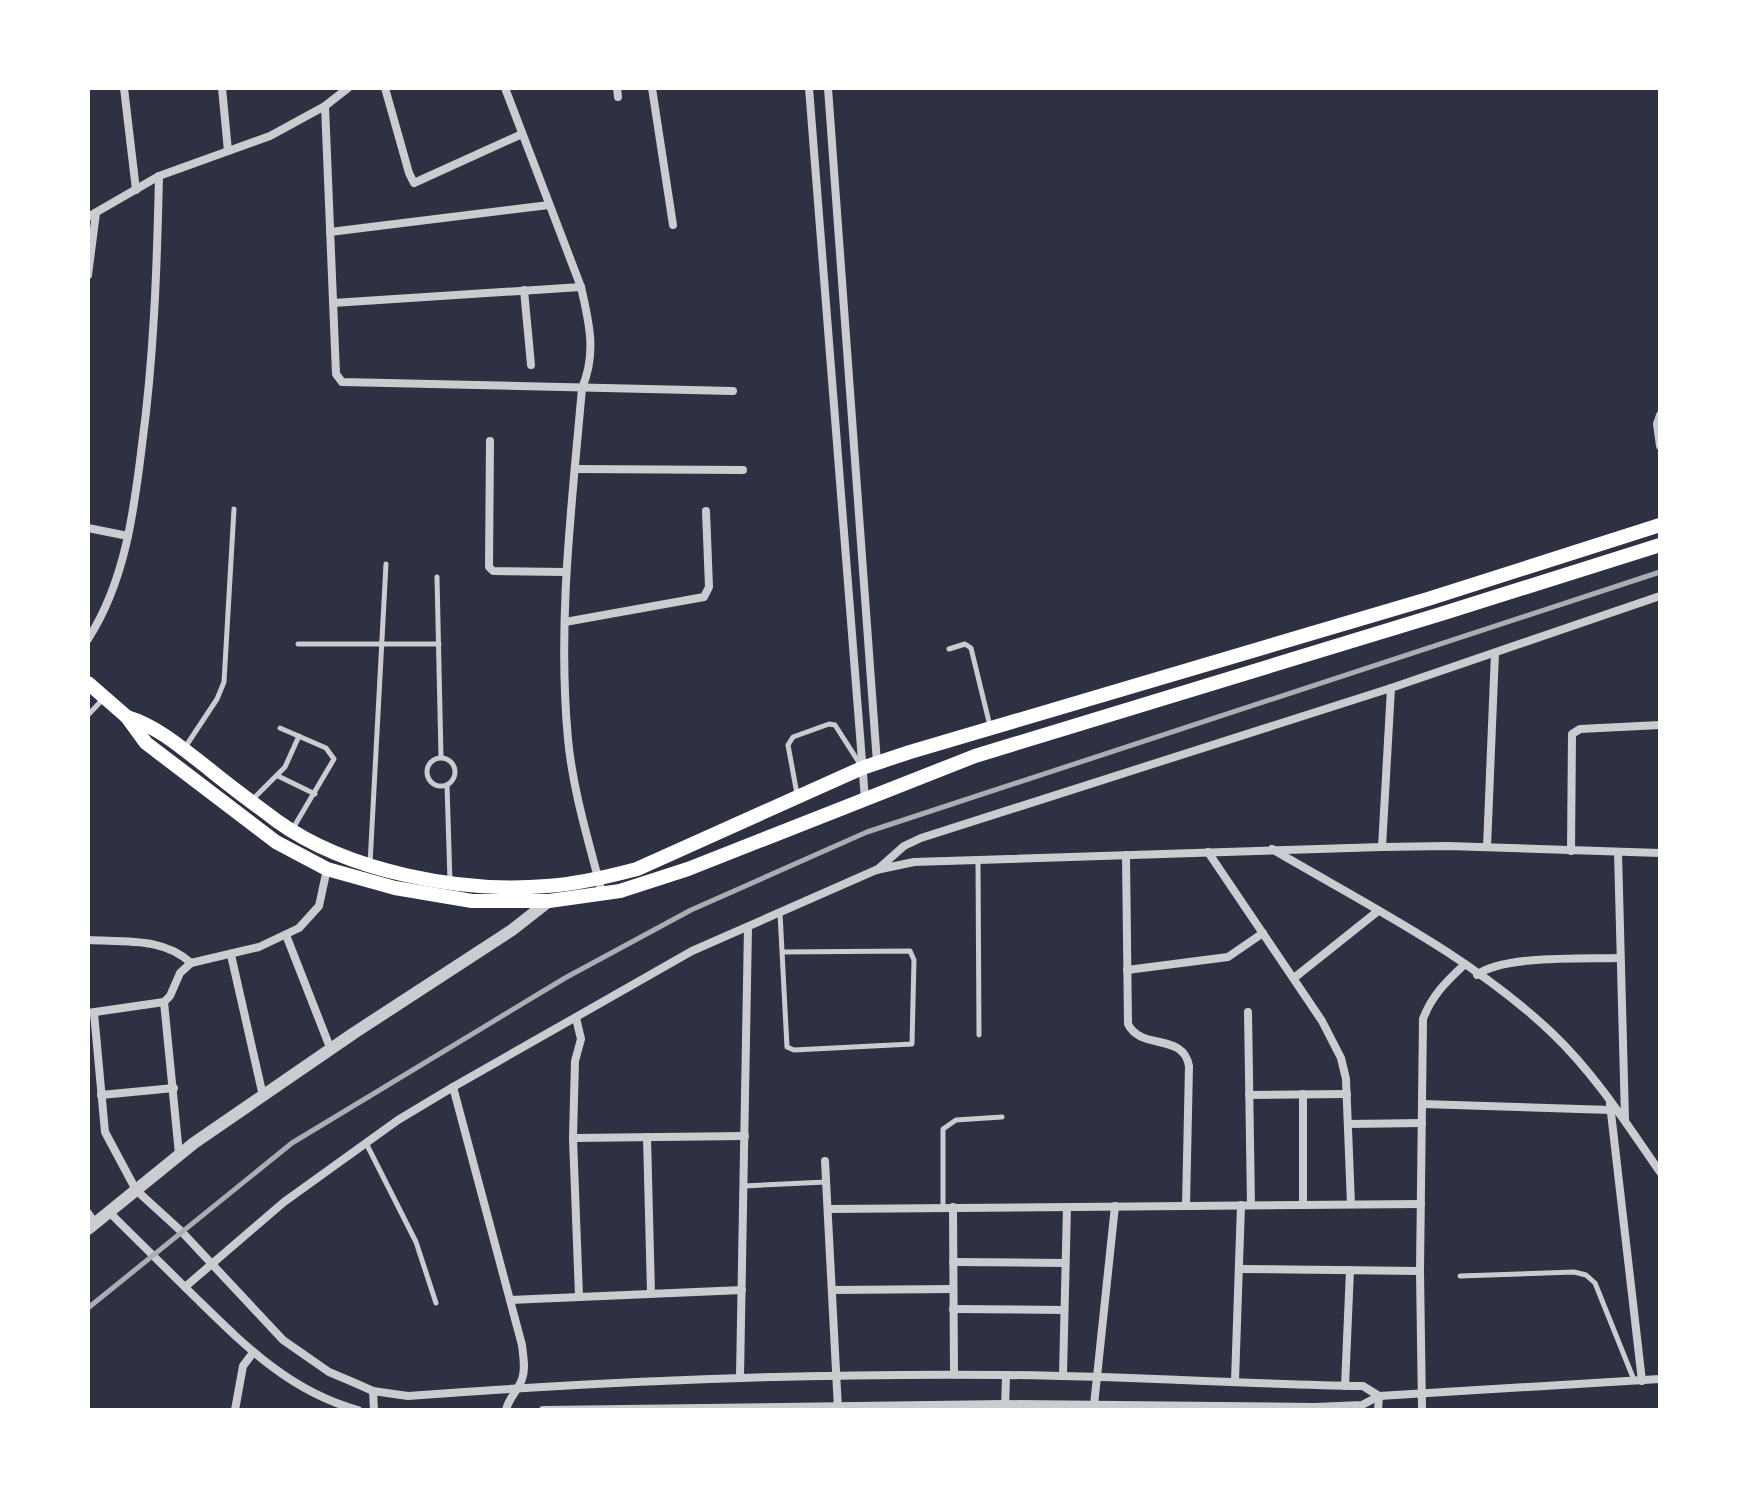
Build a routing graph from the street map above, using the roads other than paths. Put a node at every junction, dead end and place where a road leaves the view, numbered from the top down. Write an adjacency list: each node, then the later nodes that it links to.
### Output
1 (124, 88): 13 (street)
2 (222, 88): 11 (street)
3 (348, 88): 9 (street)
4 (385, 88): 10 (street)
5 (505, 88): 10 (street)
6 (652, 88): 16 (street)
7 (809, 88): 58 (street)
8 (828, 88): 58 (street)
9 (325, 106): 11 (street); 17 (street)
10 (522, 134): 14 (street)
11 (228, 151): 12 (street)
12 (159, 176): 13 (street); 34 (street)
13 (136, 190): 15 (street)
14 (549, 205): 17 (street); 19 (street)
15 (92, 215): 18 (street)
16 (673, 225)
17 (330, 232): 21 (street)
18 (88, 275)
19 (581, 287): 20 (street); 23 (street)
20 (524, 290): 21 (street); 22 (street)
21 (333, 303): 23 (street)
22 (531, 365)
23 (582, 388): 24 (street); 28 (street)
24 (733, 391)
25 (1660, 415): 27 (street)
26 (490, 441): 37 (street)
27 (1660, 446)
28 (575, 469): 29 (street); 37 (street)
29 (743, 470)
30 (234, 509): 56 (lane)
31 (706, 511): 40 (street)
32 (1660, 525): 53 (main road)
33 (88, 528): 34 (street)
34 (128, 536): 41 (street)
35 (1660, 545): 63 (main road)
36 (386, 564): 44 (lane)
37 (565, 572): 40 (street)
38 (437, 577): 43 (lane)
39 (1660, 596): 46 (street)
40 (565, 622): 79 (street)
41 (88, 639)
42 (298, 644): 44 (lane)
43 (439, 644): 44 (lane); 57 (lane)
44 (382, 645): 75 (lane)
45 (949, 649): 53 (lane)
46 (1495, 653): 48 (street); 67 (street)
47 (88, 683): 49 (main road)
48 (1391, 688): 66 (street); 77 (street)
49 (105, 698): 50 (lane); 51 (main road)
50 (88, 715)
51 (127, 717): 56 (main road); 76 (main road)
52 (1660, 725): 69 (street)
53 (990, 727): 58 (main road)
54 (280, 728): 55 (lane)
55 (299, 736): 59 (lane); 61 (lane)
56 (184, 749): 64 (main road)
57 (441, 757): 60 (lane); 60 (lane)
58 (870, 765): 62 (main road); 62 (lane); 63 (street)
59 (278, 776): 61 (lane); 64 (lane)
60 (447, 785): 78 (lane)
61 (315, 794): 65 (lane)
62 (798, 798): 79 (main road)
63 (865, 799): 79 (main road)
64 (251, 801): 65 (main road)
65 (292, 830): 75 (main road)
66 (1382, 847): 67 (street); 68 (street)
67 (1487, 847): 69 (street)
68 (1272, 849): 70 (street); 81 (street)
69 (1571, 851): 71 (street)
70 (1208, 852): 73 (street); 84 (street)
71 (1618, 852): 72 (street); 89 (street)
72 (1660, 853)
73 (1126, 855): 74 (street); 92 (street)
74 (978, 860): 77 (street); 99 (lane)
75 (370, 865): 78 (main road)
76 (327, 869): 80 (main road); 85 (street)
77 (876, 870): 82 (street)
78 (450, 882): 79 (main road)
79 (600, 886): 80 (main road)
80 (549, 901): 100 (street)
81 (1378, 911): 91 (street); 94 (street)
82 (780, 912): 83 (street); 87 (lane)
83 (748, 927): 98 (street); 115 (street)
84 (1263, 933): 92 (street); 94 (street)
85 (286, 935): 88 (street); 100 (street)
86 (88, 940): 90 (street)
87 (782, 952): 87 (lane)
88 (231, 955): 90 (street); 107 (street)
89 (1619, 958): 93 (street); 112 (street)
90 (191, 963): 95 (street)
91 (1464, 965): 93 (street); 109 (street)
92 (1127, 970): 130 (street)
93 (1477, 975): 108 (street)
94 (1294, 978): 104 (street)
95 (164, 1002): 97 (street); 102 (street)
96 (1248, 1012): 106 (street)
97 (91, 1013): 105 (street)
98 (576, 1018): 101 (street); 117 (street)
99 (979, 1035)
100 (331, 1050): 107 (street)
101 (453, 1087): 118 (street); 149 (street)
102 (174, 1088): 105 (street); 119 (street)
103 (1303, 1094): 104 (street); 106 (street); 128 (street)
104 (1347, 1094): 114 (street)
105 (101, 1095): 124 (street)
106 (1249, 1095): 127 (street)
107 (263, 1096): 119 (street)
108 (1610, 1099): 110 (street); 112 (street)
109 (1422, 1104): 110 (street); 113 (street)
110 (1611, 1110): 162 (street)
111 (1002, 1117): 132 (lane)
112 (1625, 1122): 121 (street)
113 (1422, 1123): 114 (street); 126 (street)
114 (1348, 1124): 125 (street)
115 (745, 1136): 116 (street); 123 (street)
116 (647, 1137): 117 (street); 147 (street)
117 (573, 1138): 148 (street)
118 (365, 1143): 138 (street); 150 (lane)
119 (179, 1154): 124 (street)
120 (825, 1161): 122 (street)
121 (1660, 1172)
122 (826, 1182): 123 (lane); 133 (street)
123 (744, 1186): 145 (street)
124 (136, 1190): 134 (street); 138 (street)
125 (1351, 1204): 126 (street); 128 (street)
126 (1421, 1204): 141 (street)
127 (1246, 1205): 128 (street); 130 (street); 139 (street)
128 (1303, 1205)
129 (1115, 1206): 130 (street); 131 (street); 158 (street)
130 (1186, 1206)
131 (1067, 1207): 132 (street); 137 (street)
132 (948, 1208): 133 (street); 136 (street)
133 (828, 1209): 146 (street)
134 (109, 1212): 135 (street); 143 (street)
135 (90, 1222)
136 (953, 1262): 137 (street); 144 (street)
137 (1065, 1263): 152 (street)
138 (212, 1264): 143 (street); 165 (street)
139 (1239, 1269): 140 (street); 161 (street)
140 (1350, 1270): 141 (street); 163 (street)
141 (1420, 1271): 166 (street)
142 (1460, 1276): 162 (lane)
143 (185, 1287): 153 (street)
144 (953, 1289): 146 (street); 151 (street)
145 (742, 1290): 147 (street); 159 (street)
146 (832, 1290): 155 (street)
147 (651, 1293): 148 (street)
148 (579, 1296): 149 (street)
149 (510, 1300): 164 (street)
150 (436, 1303)
151 (953, 1309): 152 (street); 154 (street)
152 (1064, 1310): 157 (street)
153 (252, 1354): 178 (street); 179 (street)
154 (954, 1374): 155 (street); 156 (street)
155 (837, 1375): 159 (street); 173 (street)
156 (1006, 1375): 157 (street); 169 (street)
157 (1063, 1375): 158 (street)
158 (1098, 1376): 161 (street); 168 (street)
159 (740, 1377): 164 (street)
160 (1660, 1379): 162 (street)
161 (1235, 1381): 163 (street)
162 (1638, 1381): 166 (street)
163 (1345, 1386): 167 (street)
164 (516, 1388): 165 (street); 181 (street)
165 (373, 1391): 180 (street)
166 (1420, 1394): 167 (street); 184 (street)
167 (1379, 1396): 176 (street); 183 (street)
168 (1094, 1405): 170 (street); 175 (street)
169 (1005, 1407): 174 (street); 175 (street)
170 (1160, 1407): 171 (street)
171 (1233, 1407): 176 (street)
172 (754, 1408): 173 (street); 177 (street)
173 (838, 1408): 174 (street)
174 (928, 1408)
175 (1076, 1408)
176 (1314, 1408)
177 (592, 1409): 182 (street)
178 (235, 1410)
179 (358, 1410)
180 (374, 1410)
181 (506, 1410)
182 (543, 1410)
183 (1378, 1410)
184 (1422, 1410)

